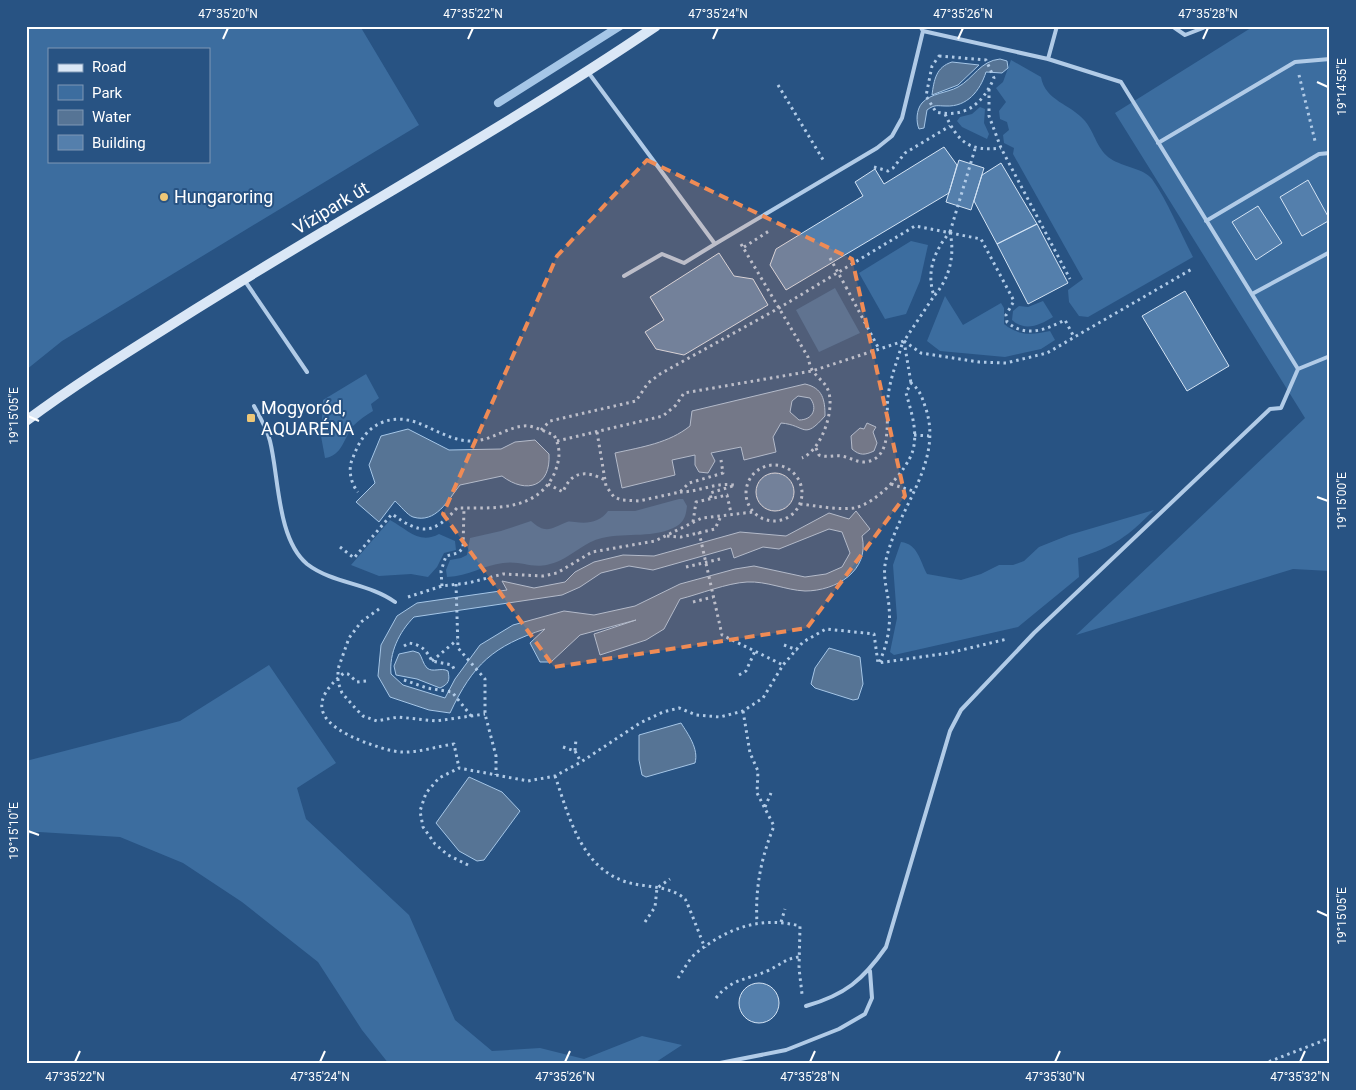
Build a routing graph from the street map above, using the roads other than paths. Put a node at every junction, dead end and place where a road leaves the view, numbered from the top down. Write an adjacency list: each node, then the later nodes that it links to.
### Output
1 (656, 26): 9 (street, Vízipark út)
2 (920, 26): 6 (lane)
3 (1057, 26): 8 (lane)
4 (1172, 26): 5 (lane)
5 (1203, 28)
6 (923, 31): 8 (lane); 13 (lane)
7 (1330, 59): 10 (lane)
8 (1048, 60): 10 (lane)
9 (588, 72): 13 (lane); 16 (street, Vízipark út)
10 (1158, 143): 12 (lane)
11 (1330, 153): 12 (lane)
12 (1206, 221): 17 (lane)
13 (715, 244): 15 (lane)
14 (1330, 252): 17 (lane)
15 (624, 276)
16 (244, 279): 20 (lane); 22 (street, Vízipark út)
17 (1252, 294): 19 (lane)
18 (1330, 356): 19 (lane)
19 (1298, 369): 24 (lane)
20 (306, 372)
21 (254, 406): 23 (lane)
22 (26, 421)
23 (395, 602)
24 (870, 971): 25 (lane); 26 (lane)
25 (806, 1006)
26 (715, 1064)

